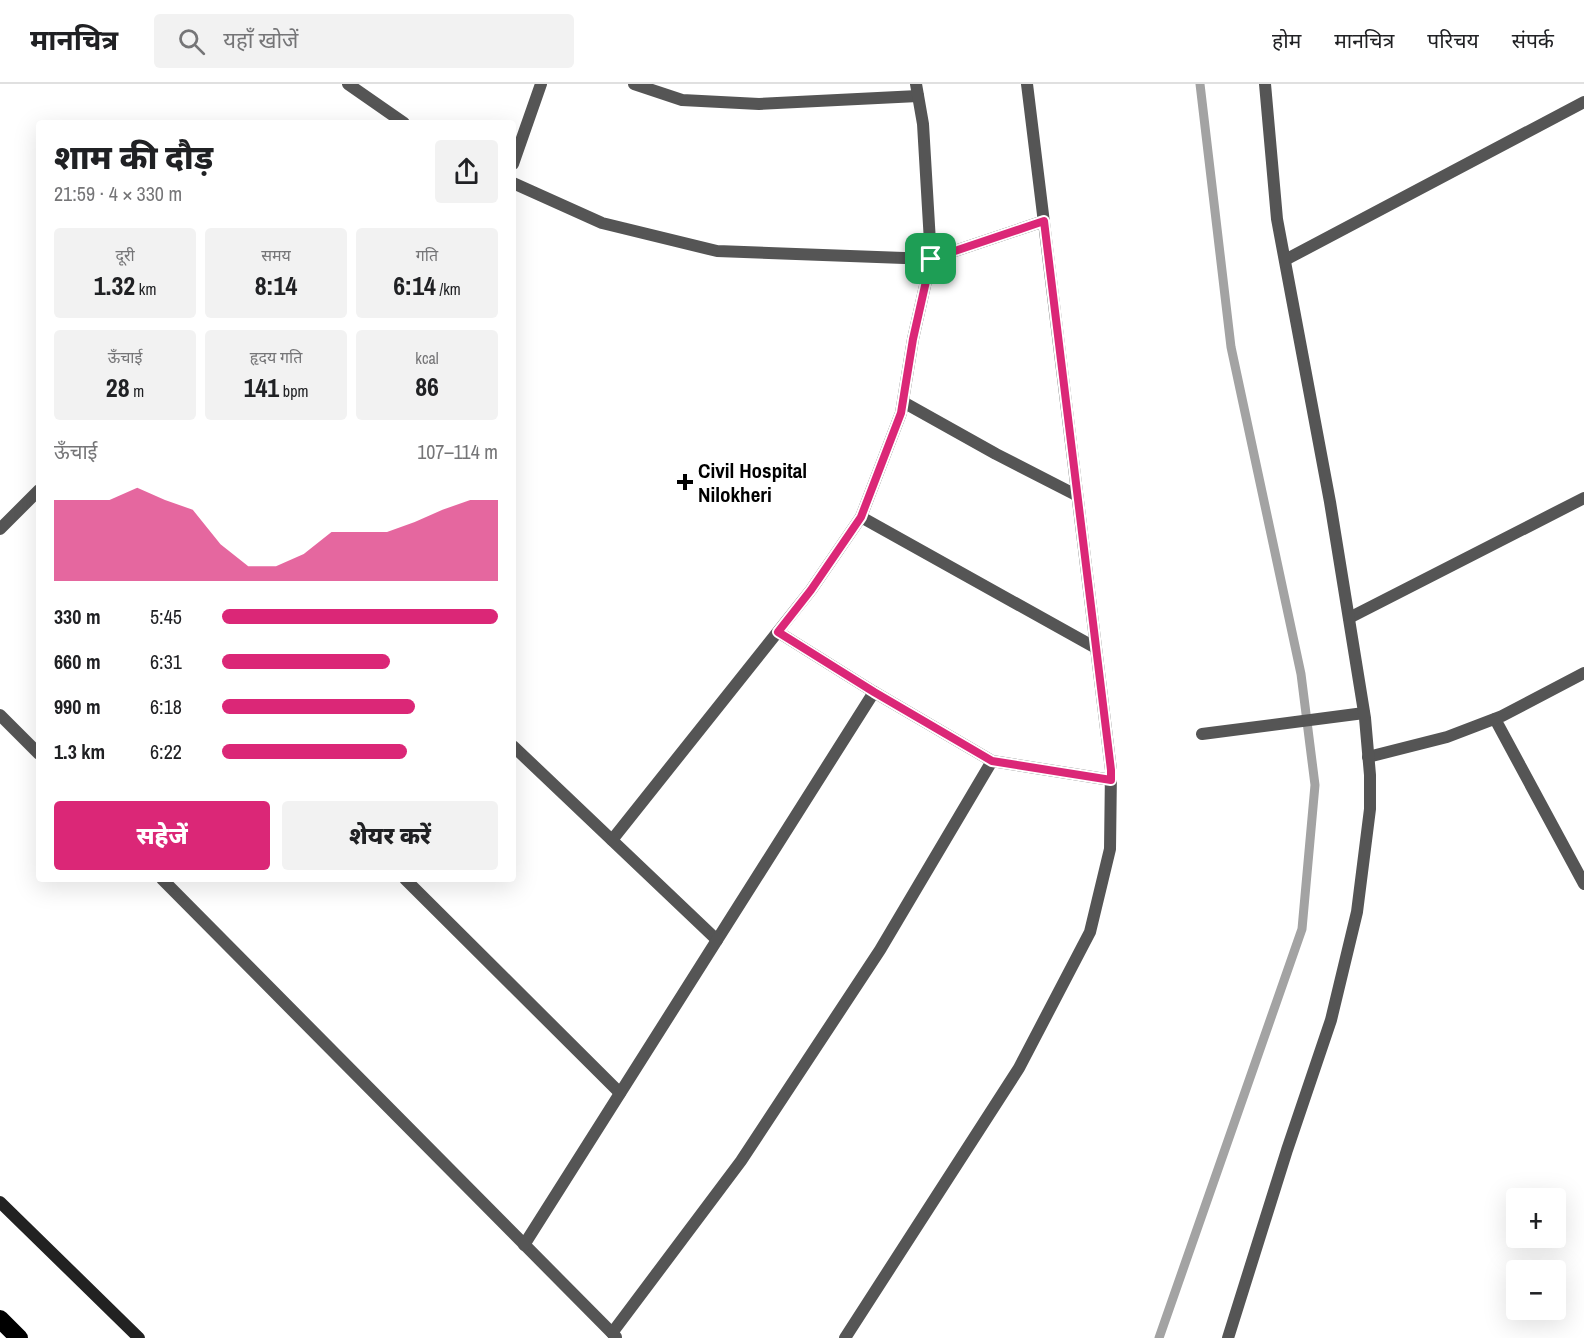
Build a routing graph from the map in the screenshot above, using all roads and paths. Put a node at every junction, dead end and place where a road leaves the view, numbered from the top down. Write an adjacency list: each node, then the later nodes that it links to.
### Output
1 (348, 84): 8 (street)
2 (541, 84): 9 (street)
3 (634, 84): 6 (street)
4 (1027, 84): 11 (street)
5 (1265, 84): 13 (street)
6 (917, 90): 12 (street)
7 (1584, 102): 13 (street)
8 (400, 120)
9 (516, 155)
10 (516, 184): 12 (street)
11 (1044, 221): 12 (street); 16 (street)
12 (931, 259): 14 (street)
13 (1285, 260): 20 (street)
14 (903, 402): 16 (street); 18 (street)
15 (36, 493): 19 (street)
16 (1076, 495): 22 (street)
17 (1584, 498): 20 (street)
18 (861, 517): 21 (street); 22 (street)
19 (0, 528)
20 (1349, 618): 25 (street)
21 (778, 632): 24 (street); 34 (street)
22 (1096, 648): 33 (street)
23 (1584, 673): 27 (street)
24 (874, 692): 32 (street); 38 (street)
25 (1364, 713): 28 (street); 31 (street)
26 (0, 715): 30 (street)
27 (1495, 718): 31 (street); 37 (street)
28 (1202, 734)
29 (516, 749): 34 (street)
30 (36, 751)
31 (1368, 757): 47 (street)
32 (992, 761): 33 (street); 43 (street)
33 (1111, 780): 46 (street)
34 (612, 840): 38 (street)
35 (165, 882): 41 (street)
36 (408, 882): 39 (street)
37 (1584, 884)
38 (717, 940): 39 (street)
39 (620, 1093): 41 (street)
40 (0, 1202): 45 (street)
41 (524, 1245): 43 (street)
42 (0, 1319): 44 (highway)
43 (614, 1336)
44 (19, 1338)
45 (139, 1338)
46 (845, 1338)
47 (1228, 1338)

